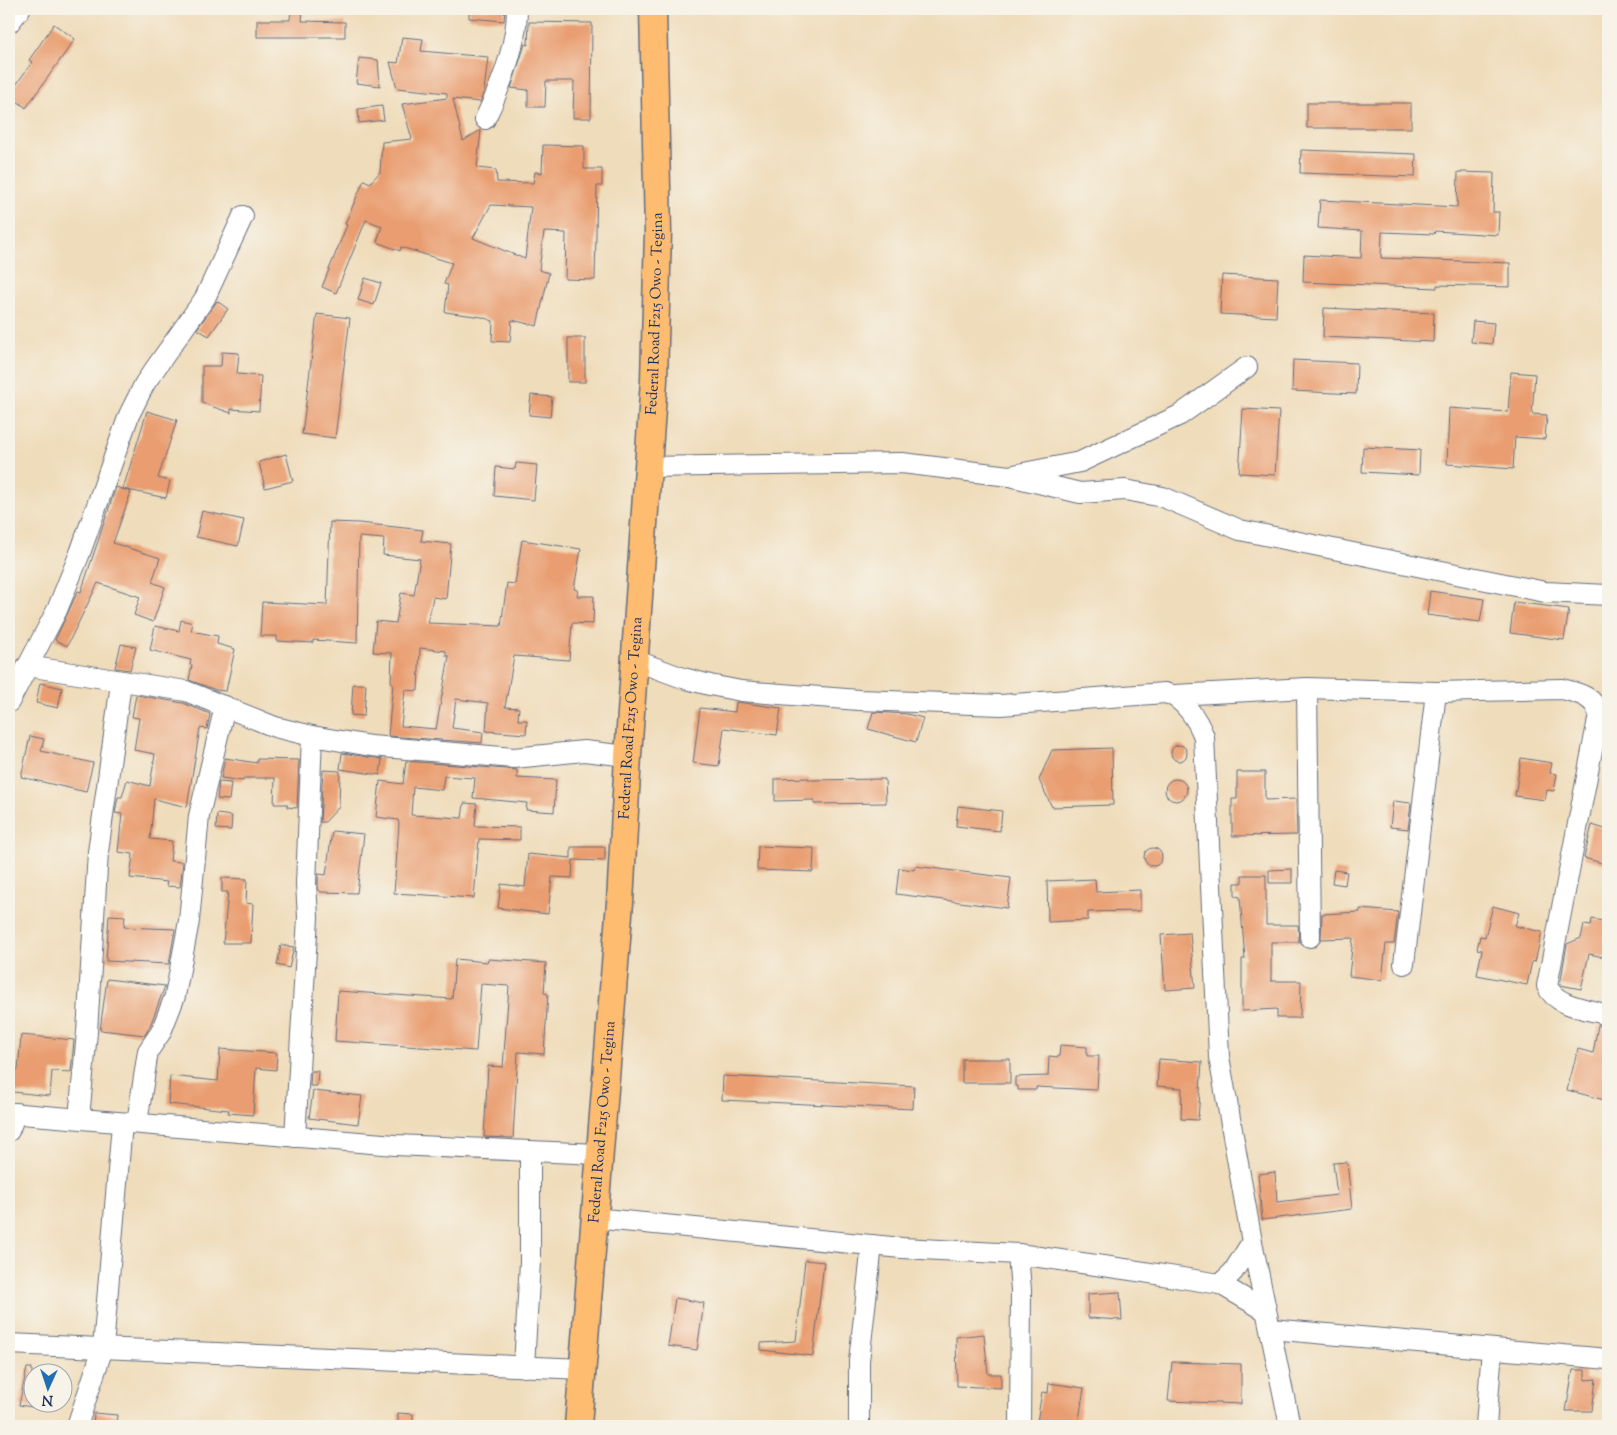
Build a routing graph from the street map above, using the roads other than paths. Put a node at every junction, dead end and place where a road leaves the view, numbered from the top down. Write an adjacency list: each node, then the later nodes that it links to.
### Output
1 (20, 9): 4 (street)
2 (517, 9): 5 (street)
3 (653, 9): 8 (main road, Federal Road F215 Owo - Tegina)
4 (9, 23)
5 (485, 119)
6 (243, 216): 12 (street)
7 (1247, 367): 9 (street)
8 (647, 467): 9 (street); 11 (main road, Federal Road F215 Owo - Tegina)
9 (1010, 476): 10 (street)
10 (1608, 595)
11 (634, 660): 16 (street); 21 (main road, Federal Road F215 Owo - Tegina)
12 (27, 666): 13 (street); 17 (street)
13 (121, 683): 18 (street); 25 (street)
14 (1307, 688): 15 (street); 16 (street); 22 (street)
15 (1436, 692): 20 (street); 23 (street)
16 (1175, 695): 32 (street)
17 (9, 702)
18 (225, 706): 19 (street); 27 (street)
19 (312, 736): 21 (street); 28 (street)
20 (1602, 738): 24 (street)
21 (628, 756): 30 (main road, Federal Road F215 Owo - Tegina)
22 (1310, 937)
23 (1404, 964)
24 (1608, 1015)
25 (79, 1118): 26 (street); 27 (street)
26 (11, 1119)
27 (129, 1124): 28 (street); 38 (street)
28 (295, 1137): 29 (street)
29 (530, 1152): 30 (street); 41 (street)
30 (598, 1154): 31 (main road, Federal Road F215 Owo - Tegina)
31 (593, 1218): 33 (street); 42 (main road, Federal Road F215 Owo - Tegina)
32 (1252, 1242): 35 (street); 36 (street)
33 (872, 1245): 34 (street); 45 (street)
34 (1018, 1254): 35 (street); 46 (street)
35 (1220, 1284): 36 (street)
36 (1268, 1320): 39 (street); 47 (street)
37 (9, 1344): 38 (street)
38 (103, 1348): 41 (street); 43 (street)
39 (1492, 1349): 40 (street); 48 (street)
40 (1608, 1359)
41 (524, 1366): 42 (street)
42 (583, 1369): 44 (main road, Federal Road F215 Owo - Tegina)
43 (77, 1426)
44 (578, 1426)
45 (859, 1426)
46 (1020, 1426)
47 (1290, 1426)
48 (1486, 1426)

